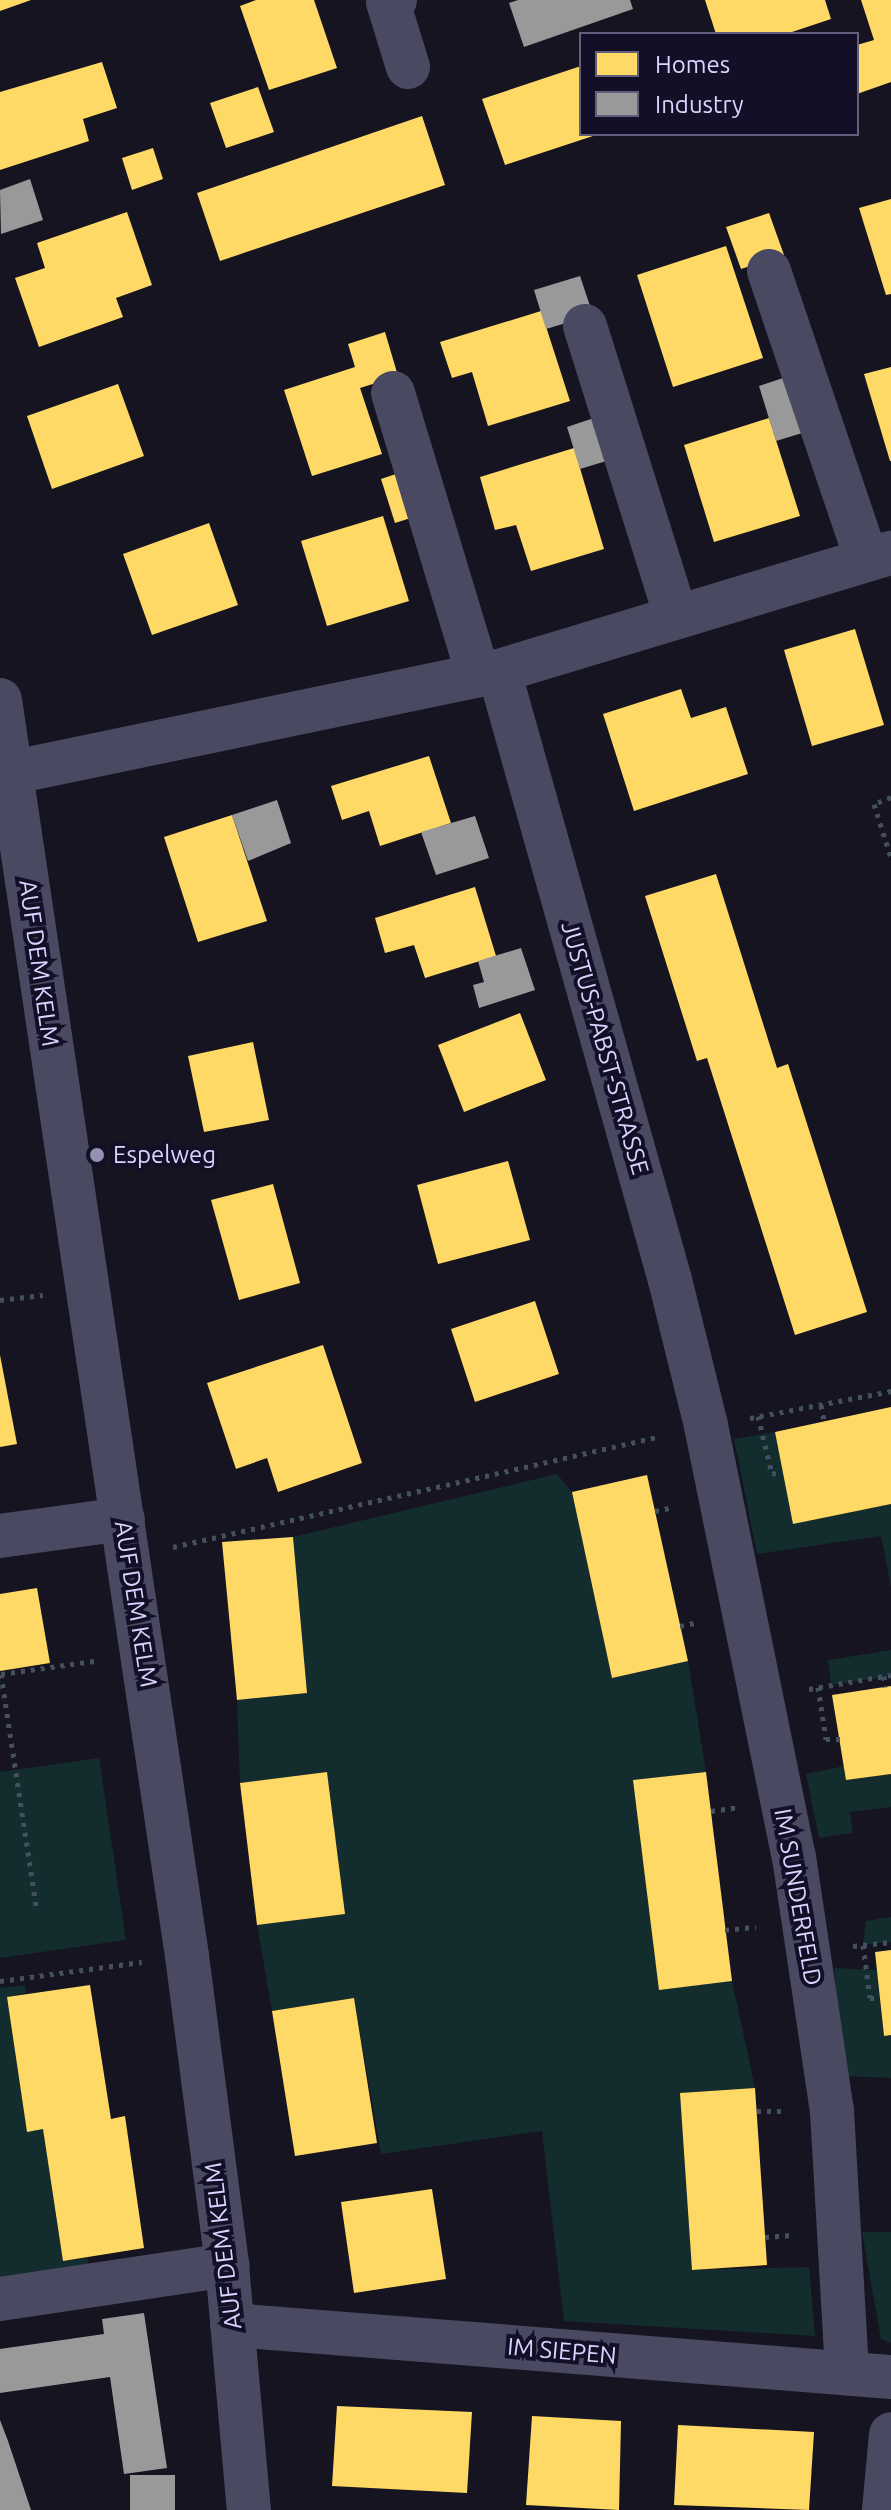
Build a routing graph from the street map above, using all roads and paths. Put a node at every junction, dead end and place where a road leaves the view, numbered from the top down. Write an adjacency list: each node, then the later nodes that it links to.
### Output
1 (390, 1): 2 (street)
2 (408, 67)
3 (769, 271): 6 (street)
4 (585, 326): 7 (street)
5 (393, 393): 8 (street, JUSTUS-PABST-STRASSE)
6 (879, 556): 7 (street)
7 (676, 616): 8 (street)
8 (489, 673): 10 (street); 17 (street, JUSTUS-PABST-STRASSE)
9 (0, 700): 10 (street, AUF DEM KELM)
10 (7, 774): 20 (street, AUF DEM KELM)
11 (891, 797): 12 (path)
12 (891, 858)
13 (891, 1391): 14 (path)
14 (821, 1405): 15 (path); 16 (path)
15 (758, 1416): 17 (path); 18 (path)
16 (824, 1421)
17 (706, 1426): 20 (path); 26 (street, IM SUNDERFELD)
18 (782, 1471)
19 (0, 1536): 20 (street)
20 (125, 1538): 21 (street, AUF DEM KELM)
21 (144, 1654): 22 (path); 30 (street, AUF DEM KELM)
22 (0, 1674): 28 (path)
23 (888, 1676): 24 (path); 25 (path)
24 (818, 1687): 26 (path); 27 (path)
25 (885, 1687)
26 (761, 1698): 36 (street, IM SUNDERFELD)
27 (840, 1739)
28 (36, 1906)
29 (863, 1945): 32 (path)
30 (187, 1956): 31 (path); 33 (street, AUF DEM KELM)
31 (0, 1981)
32 (879, 1998)
33 (227, 2265): 34 (street); 35 (street, AUF DEM KELM)
34 (0, 2299)
35 (232, 2325): 36 (street, IM SIEPEN); 39 (street, AUF DEM KELM)
36 (847, 2374): 37 (street, IM SIEPEN)
37 (891, 2377)
38 (891, 2434): 40 (street)
39 (249, 2510)
40 (884, 2510)

